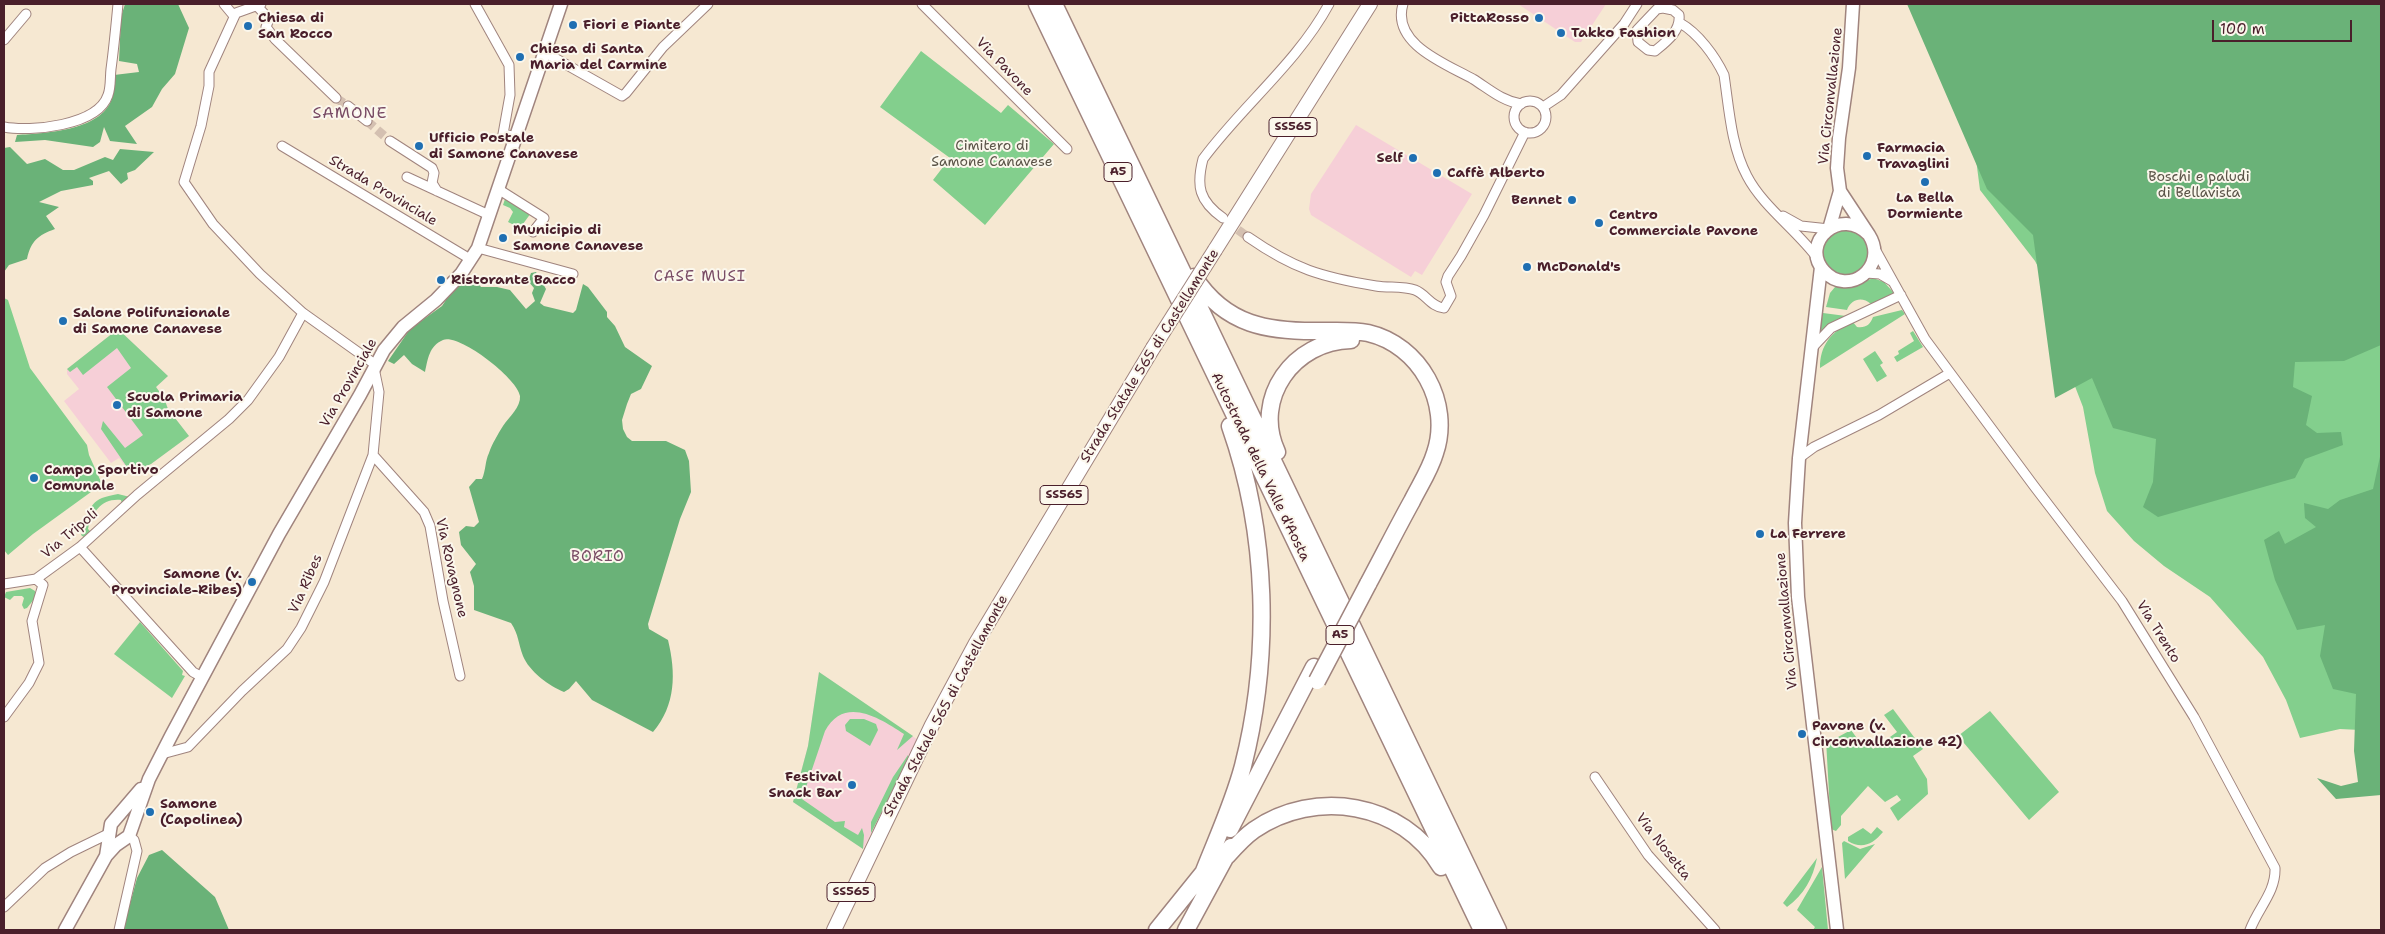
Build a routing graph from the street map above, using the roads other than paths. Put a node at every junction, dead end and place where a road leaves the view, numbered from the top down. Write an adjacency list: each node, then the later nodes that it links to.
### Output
1 (118, 4): 26 (street)
2 (224, 4): 17 (street)
3 (475, 4): 28 (street)
4 (561, 4): 20 (main road, Via Provinciale)
5 (708, 4): 20 (street)
6 (922, 4): 31 (street, Via Pavone)
7 (1038, 4): 55 (highway, Autostrada della Valle d'Aosta / A5)
8 (1054, 4): 33 (highway, Autostrada della Valle d'Aosta / A5)
9 (1329, 4): 39 (street)
10 (1370, 4): 79 (main road, Strada Statale 565 di Castellamonte / SS565, bridge)
11 (1403, 4): 22 (street)
12 (1637, 4): 24 (street)
13 (1853, 4): 36 (main road, Via Circonvallazione)
14 (259, 5): 17 (street); 21 (street)
15 (1668, 6): 18 (street); 18 (street)
16 (26, 14): 19 (street)
17 (234, 16): 54 (street)
18 (1680, 23): 37 (street)
19 (4, 40)
20 (544, 52): 28 (main road, Via Provinciale)
21 (336, 98)
22 (1521, 104): 24 (street); 27 (street)
23 (348, 106): 25 (street)
24 (1543, 107): 27 (street)
25 (367, 121)
26 (4, 127)
27 (1525, 132): 43 (street)
28 (516, 137): 34 (main road, Via Provinciale)
29 (390, 141): 35 (street)
30 (282, 146): 46 (street, Strada Provinciale)
31 (1067, 149)
32 (407, 177): 35 (street, Strada Provinciale)
33 (1143, 186): 61 (highway, Autostrada della Valle d'Aosta / A5); 63 (highway)
34 (498, 189): 38 (main road, Via Provinciale); 41 (street)
35 (438, 191): 38 (street, Strada Provinciale)
36 (1840, 191): 40 (main road, Via Circonvallazione); 42 (main road, Via Circonvallazione)
37 (1771, 206): 40 (street); 47 (street)
38 (489, 215): 44 (main road, Via Provinciale)
39 (1223, 218)
40 (1829, 229): 42 (main road); 47 (main road, Via Circonvallazione)
41 (532, 232)
42 (1869, 235): 45 (main road, Via Circonvallazione)
43 (1248, 237)
44 (478, 248): 46 (main road, Via Provinciale); 49 (street)
45 (1875, 249): 48 (main road); 51 (street, Via Trento)
46 (470, 259): 57 (main road, Via Provinciale)
47 (1819, 263): 50 (main road); 53 (main road, Via Circonvallazione)
48 (1866, 273): 50 (main road); 51 (street)
49 (573, 274)
50 (1840, 280): 53 (main road, Via Circonvallazione)
51 (1894, 282): 52 (street, Via Trento)
52 (1901, 295): 56 (street); 58 (street, Via Trento)
53 (1817, 309): 56 (main road, Via Circonvallazione)
54 (303, 313): 57 (street); 62 (street, Via Tripoli)
55 (1198, 340): 75 (highway); 83 (highway, Autostrada della Valle d'Aosta / A5)
56 (1812, 349): 60 (main road, Via Circonvallazione)
57 (375, 367): 59 (street, Via Ribes); 68 (main road, Via Provinciale)
58 (1950, 373): 60 (street); 87 (street, Via Trento)
59 (373, 455): 67 (street, Via Rovagnone); 70 (street, Via Ribes)
60 (1799, 458): 86 (main road, Via Circonvallazione)
61 (1311, 538): 63 (highway); 84 (highway, Autostrada della Valle d'Aosta / A5)
62 (80, 547): 64 (street, Via Tripoli); 68 (street)
63 (1366, 578): 66 (highway, bridge)
64 (36, 579): 65 (street, Via Tripoli); 69 (street)
65 (4, 584)
66 (1316, 674): 74 (highway); 75 (highway)
67 (460, 676)
68 (202, 677): 70 (main road, Via Provinciale)
69 (4, 716)
70 (162, 754): 72 (main road, Via Provinciale)
71 (1595, 777): 85 (street, Via Nosetta)
72 (149, 779): 73 (main road, Via Provinciale); 73 (main road, Via Provinciale)
73 (120, 834): 76 (street); 77 (main road, Via Provinciale); 78 (street)
74 (1227, 856): 81 (highway); 82 (highway)
75 (1202, 876): 80 (highway)
76 (4, 907)
77 (65, 930)
78 (119, 930)
79 (834, 930)
80 (1157, 930)
81 (1186, 930)
82 (1477, 930)
83 (1482, 930)
84 (1498, 930)
85 (1715, 930)
86 (1837, 930)
87 (2250, 930)

